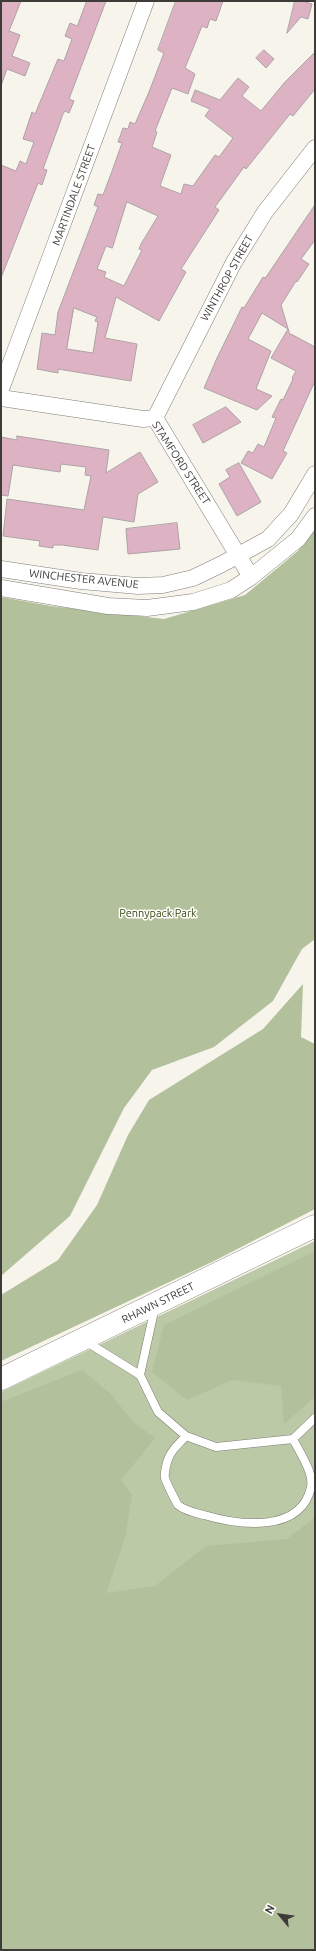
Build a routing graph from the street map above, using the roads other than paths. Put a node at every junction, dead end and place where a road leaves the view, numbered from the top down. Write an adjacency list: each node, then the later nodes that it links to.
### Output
1 (146, 1): 3 (street, MARTINDALE STREET)
2 (315, 148): 5 (street, WINTHROP STREET)
3 (1, 389)
4 (1, 398): 5 (street, STAMFORD STREET)
5 (155, 418): 8 (street, STAMFORD STREET)
6 (315, 474): 8 (street, WINCHESTER AVENUE)
7 (315, 516): 10 (street, WINCHESTER AVENUE)
8 (238, 555): 9 (street, WINCHESTER AVENUE); 10 (street, STAMFORD STREET)
9 (1, 569)
10 (251, 576): 11 (street, WINCHESTER AVENUE)
11 (1, 588)
12 (315, 1226): 13 (main road, RHAWN STREET)
13 (156, 1303): 14 (main road, RHAWN STREET); 15 (lane)
14 (83, 1339): 15 (lane); 16 (main road, RHAWN STREET)
15 (140, 1375): 18 (lane)
16 (1, 1379)
17 (315, 1418): 19 (lane)
18 (186, 1436): 19 (lane); 19 (lane)
19 (293, 1439)

